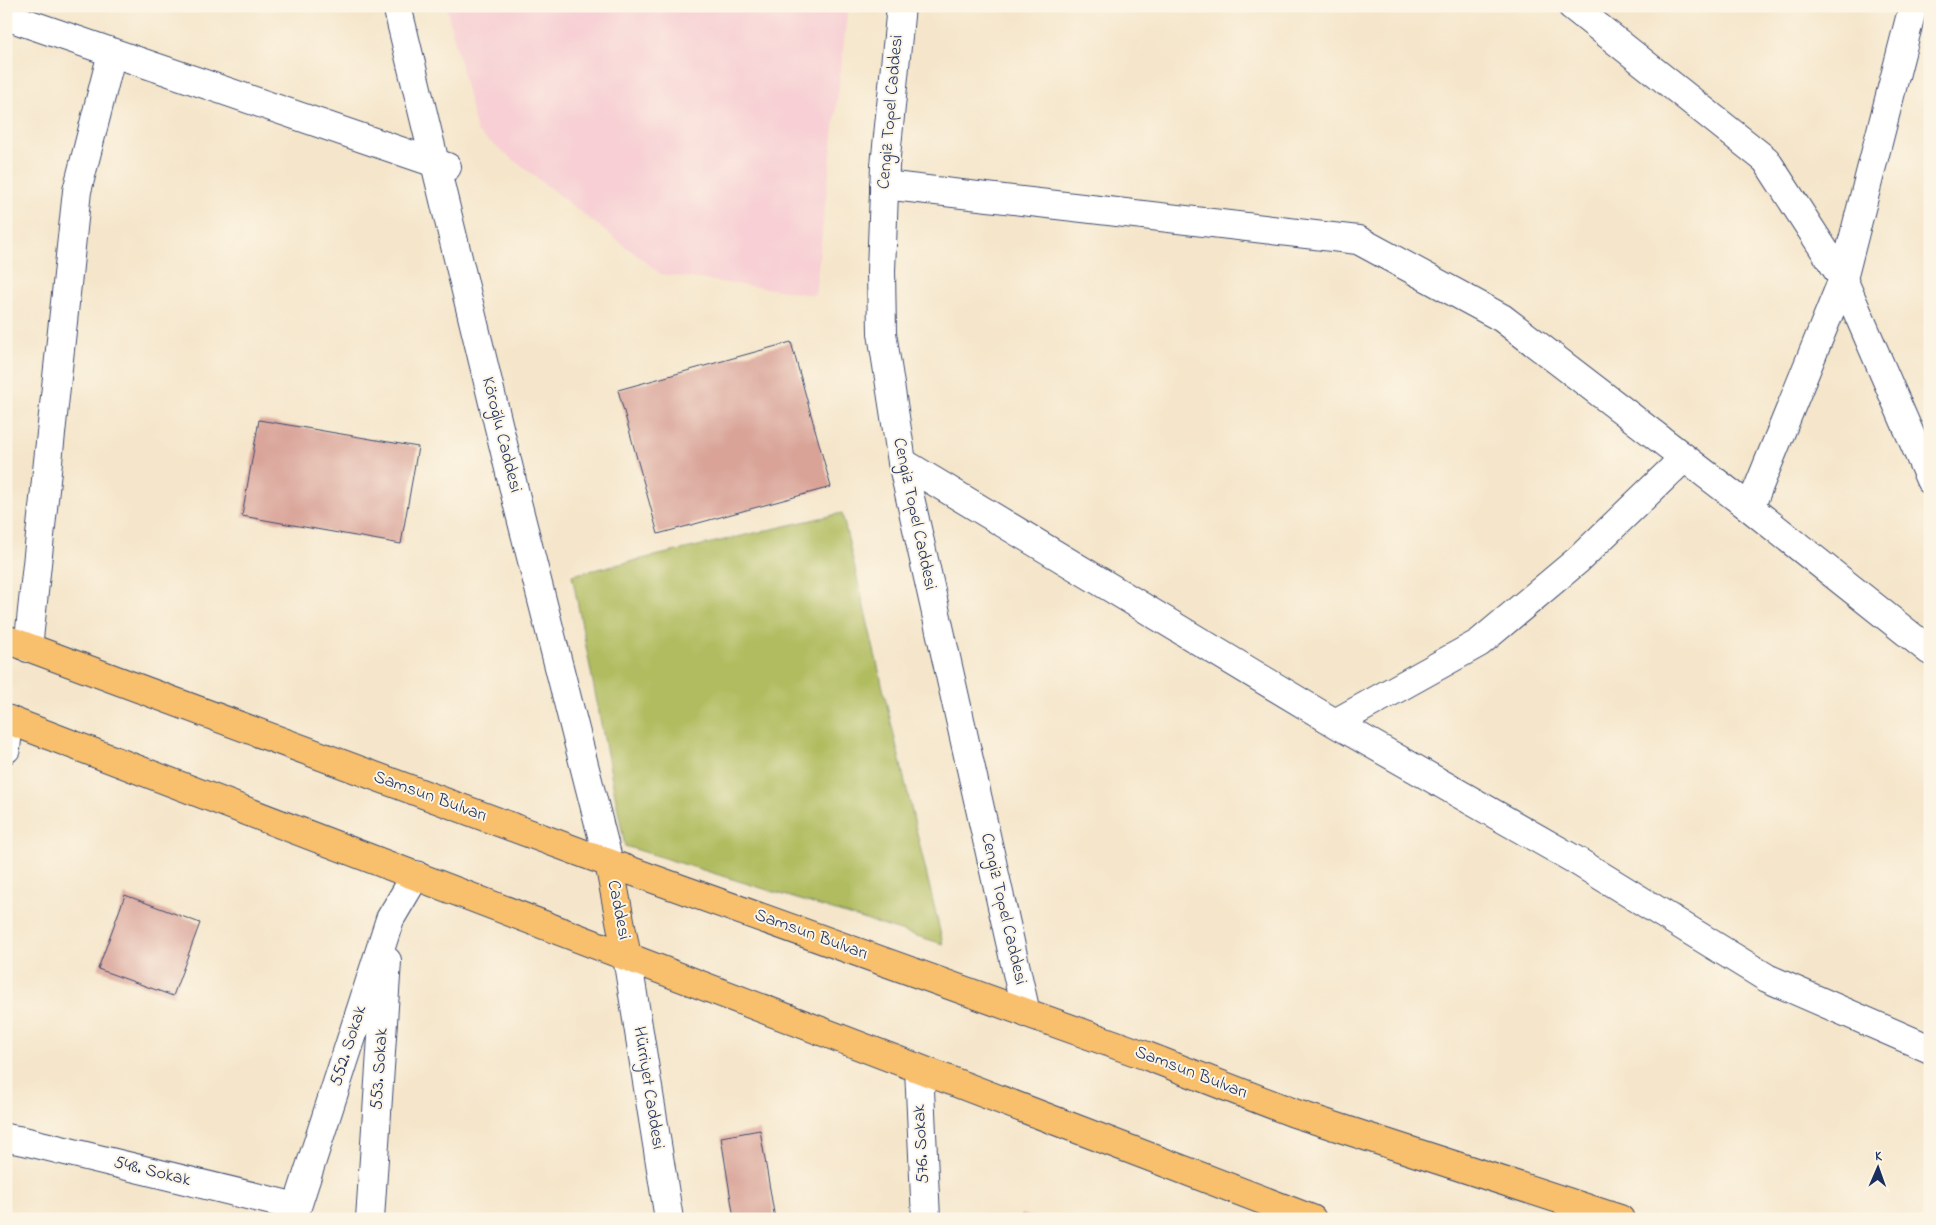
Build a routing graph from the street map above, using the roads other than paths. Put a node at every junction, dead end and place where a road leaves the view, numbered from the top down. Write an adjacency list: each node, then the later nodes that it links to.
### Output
1 (397, 6): 7 (street, Köroğlu Caddesi)
2 (901, 6): 8 (street, Cengiz Topel Caddesi)
3 (1572, 6): 9 (street)
4 (1913, 6): 9 (street)
5 (18, 15): 6 (street)
6 (112, 53): 7 (street); 14 (street)
7 (441, 165): 19 (street, Köroğlu Caddesi)
8 (884, 185): 10 (street); 11 (street, Cengiz Topel Caddesi)
9 (1843, 279): 12 (street); 13 (street)
10 (1684, 458): 13 (street); 17 (street)
11 (902, 462): 17 (street); 23 (street, Cengiz Topel Caddesi)
12 (1930, 480)
13 (1750, 508): 15 (street)
14 (17, 643): 19 (main road, Samsun Bulvarı)
15 (1930, 650)
16 (7, 719): 18 (street); 20 (main road)
17 (1336, 723): 24 (street)
18 (6, 749)
19 (609, 863): 22 (main road, Caddesi); 23 (main road, Samsun Bulvarı)
20 (416, 875): 21 (street, 552. Sokak); 22 (main road)
21 (390, 920): 27 (street, 552. Sokak); 28 (street, 553. Sokak)
22 (627, 957): 25 (main road); 29 (street, Hürriyet Caddesi)
23 (1026, 1013): 32 (main road, Samsun Bulvarı)
24 (1930, 1049)
25 (919, 1068): 30 (street, 576. Sokak); 31 (main road)
26 (6, 1138): 27 (street, 548. Sokak)
27 (292, 1213)
28 (370, 1219)
29 (669, 1219)
30 (926, 1219)
31 (1312, 1219)
32 (1620, 1219)

